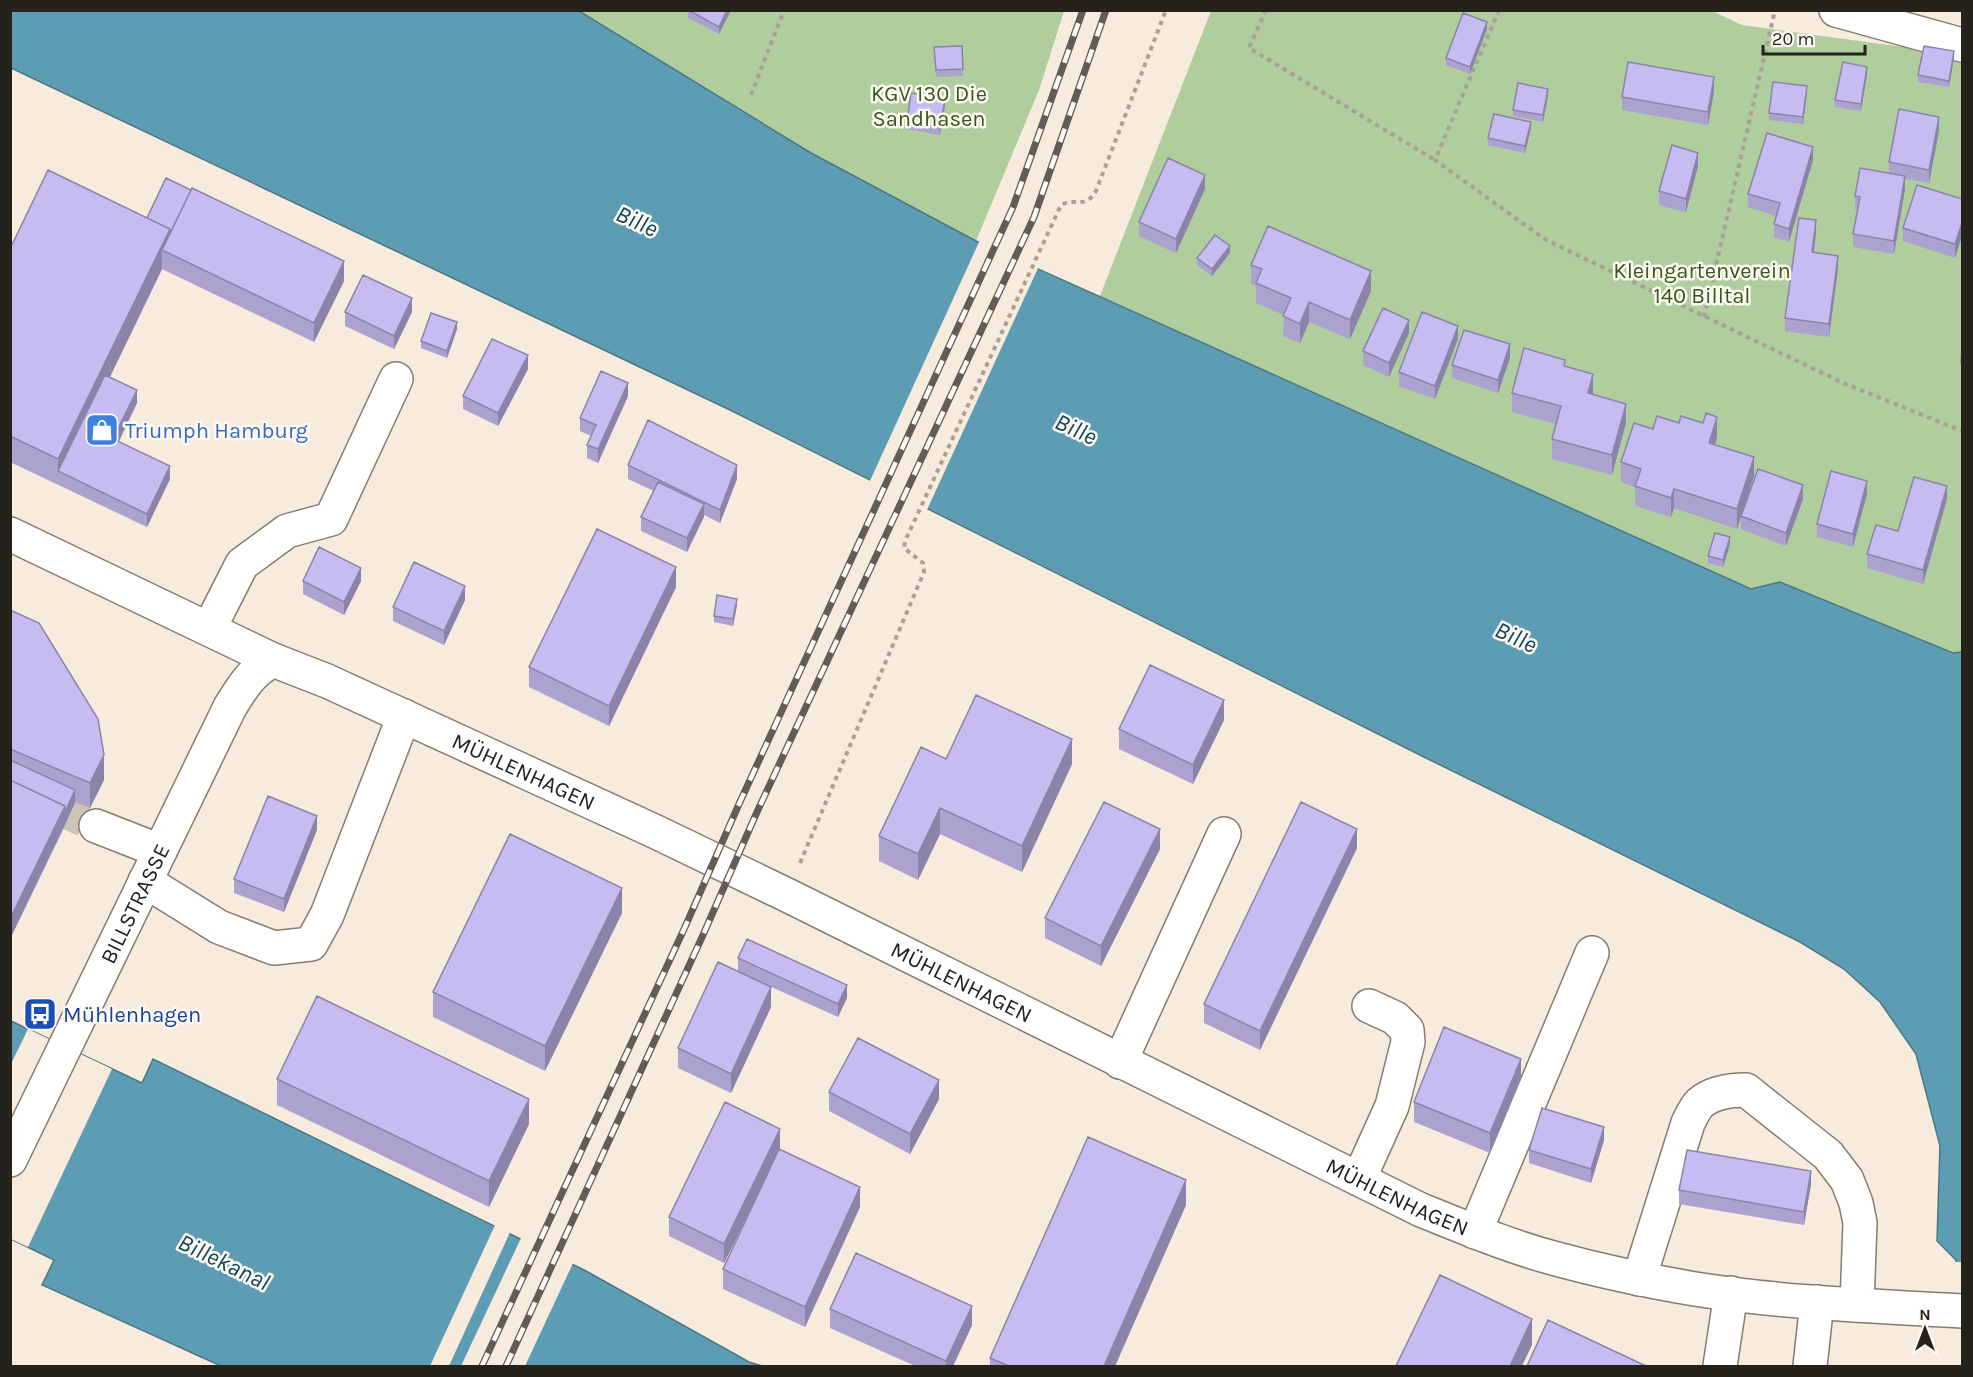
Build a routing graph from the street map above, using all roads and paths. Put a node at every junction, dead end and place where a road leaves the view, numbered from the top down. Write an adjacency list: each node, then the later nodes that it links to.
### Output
1 (784, 10): 8 (path)
2 (1166, 10): 21 (path)
3 (1266, 10): 9 (path)
4 (1499, 10): 9 (path)
5 (1775, 10): 10 (path)
6 (1836, 10): 7 (street)
7 (1962, 45)
8 (751, 95)
9 (1435, 160): 10 (path)
10 (1704, 317): 12 (path)
11 (396, 379): 14 (street)
12 (1962, 431)
13 (10, 534): 14 (street, MÜHLENHAGEN)
14 (209, 629): 15 (street, MÜHLENHAGEN)
15 (273, 660): 16 (street, MÜHLENHAGEN); 19 (street, BILLSTRASSE)
16 (404, 716): 20 (street); 21 (street, MÜHLENHAGEN)
17 (96, 826): 19 (street)
18 (1224, 834): 24 (street)
19 (160, 851): 20 (street, BILLSTRASSE)
20 (145, 881): 25 (street, BILLSTRASSE)
21 (787, 895): 24 (street, MÜHLENHAGEN)
22 (1592, 953): 27 (street)
23 (1370, 1006): 26 (street)
24 (1120, 1062): 26 (street, MÜHLENHAGEN)
25 (10, 1160)
26 (1359, 1179): 27 (street, MÜHLENHAGEN)
27 (1475, 1232): 28 (street, MÜHLENHAGEN)
28 (1639, 1278): 29 (street, MÜHLENHAGEN); 31 (street)
29 (1731, 1293): 30 (street, MÜHLENHAGEN); 33 (street)
30 (1817, 1302): 31 (street, MÜHLENHAGEN); 34 (street)
31 (1857, 1305): 32 (street, MÜHLENHAGEN)
32 (1954, 1310)
33 (1720, 1366)
34 (1810, 1366)

